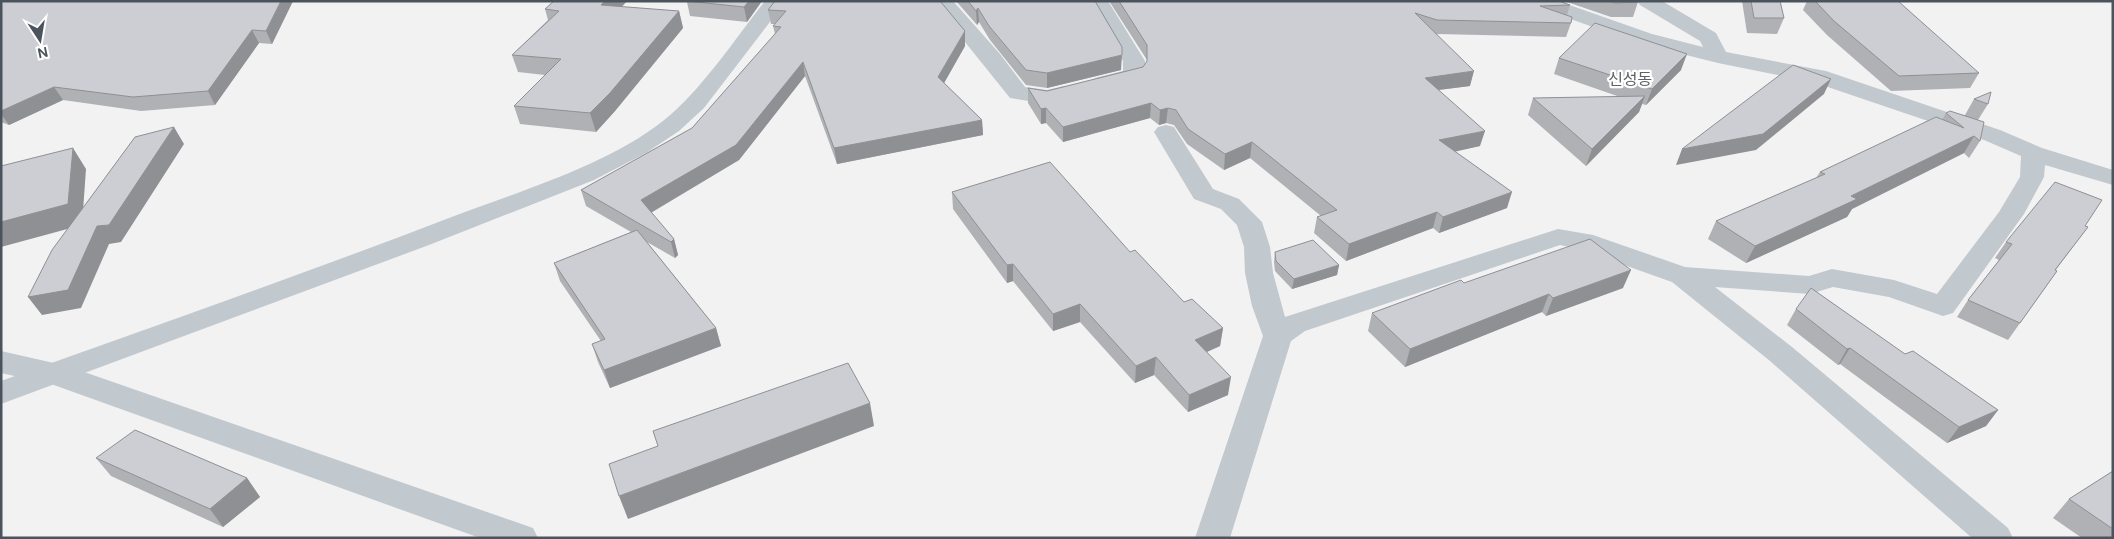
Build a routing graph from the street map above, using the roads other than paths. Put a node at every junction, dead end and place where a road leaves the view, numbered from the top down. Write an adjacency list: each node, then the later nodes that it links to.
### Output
1 (776, 1): 13 (street)
2 (942, 1): 3 (street)
3 (1098, 1)
4 (1538, 1): 6 (street)
5 (1646, 1): 6 (street)
6 (1718, 57): 8 (street)
7 (1166, 132): 11 (street)
8 (2032, 153): 9 (street); 10 (street)
9 (2113, 178)
10 (1682, 276): 11 (street); 17 (street)
11 (1278, 336): 16 (street)
12 (1, 362): 13 (street)
13 (56, 374): 14 (street); 15 (street)
14 (1, 393)
15 (521, 538)
16 (1212, 538)
17 (1996, 538)

